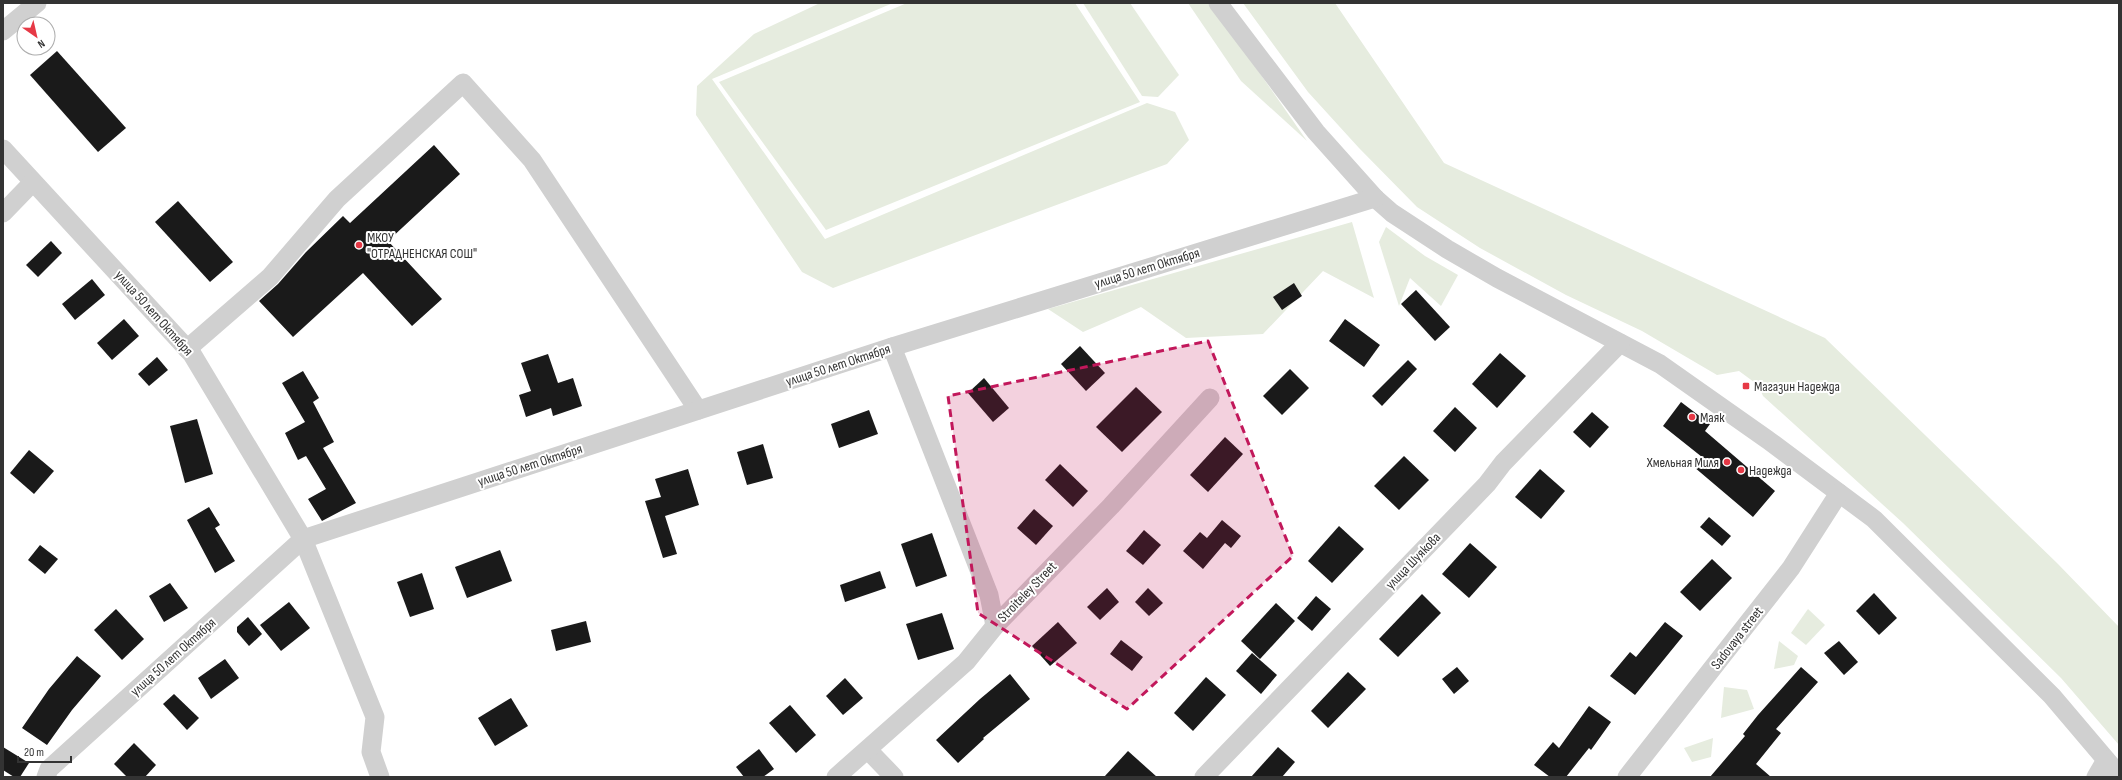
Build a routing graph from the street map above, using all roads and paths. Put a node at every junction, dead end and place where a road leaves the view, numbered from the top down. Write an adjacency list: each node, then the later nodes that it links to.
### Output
1 (37, 3): 3 (street)
2 (1218, 3): 6 (street)
3 (3, 31)
4 (3, 149): 5 (street, улица 50 лет Октября)
5 (33, 182): 7 (street); 9 (street, улица 50 лет Октября)
6 (1375, 198): 8 (street); 10 (street, улица 50 лет Октября)
7 (3, 213)
8 (1620, 343): 13 (street); 23 (street, улица Шуякова)
9 (187, 348): 12 (street); 14 (street, улица 50 лет Октября)
10 (892, 348): 12 (street, улица 50 лет Октября); 15 (street)
11 (1210, 398): 15 (street, Stroiteley Street)
12 (698, 410): 14 (street, улица 50 лет Октября)
13 (1839, 493): 17 (street); 24 (street, Sadovaya street)
14 (303, 539): 19 (street, улица 50 лет Октября); 20 (street, улица 50 лет Октября)
15 (995, 626): 16 (street, Stroiteley Street)
16 (868, 750): 21 (street, Stroiteley Street); 22 (street)
17 (2106, 760): 18 (street); 25 (street)
18 (2119, 775)
19 (46, 777)
20 (380, 777)
21 (836, 777)
22 (894, 777)
23 (1204, 777)
24 (1627, 777)
25 (2096, 777)

